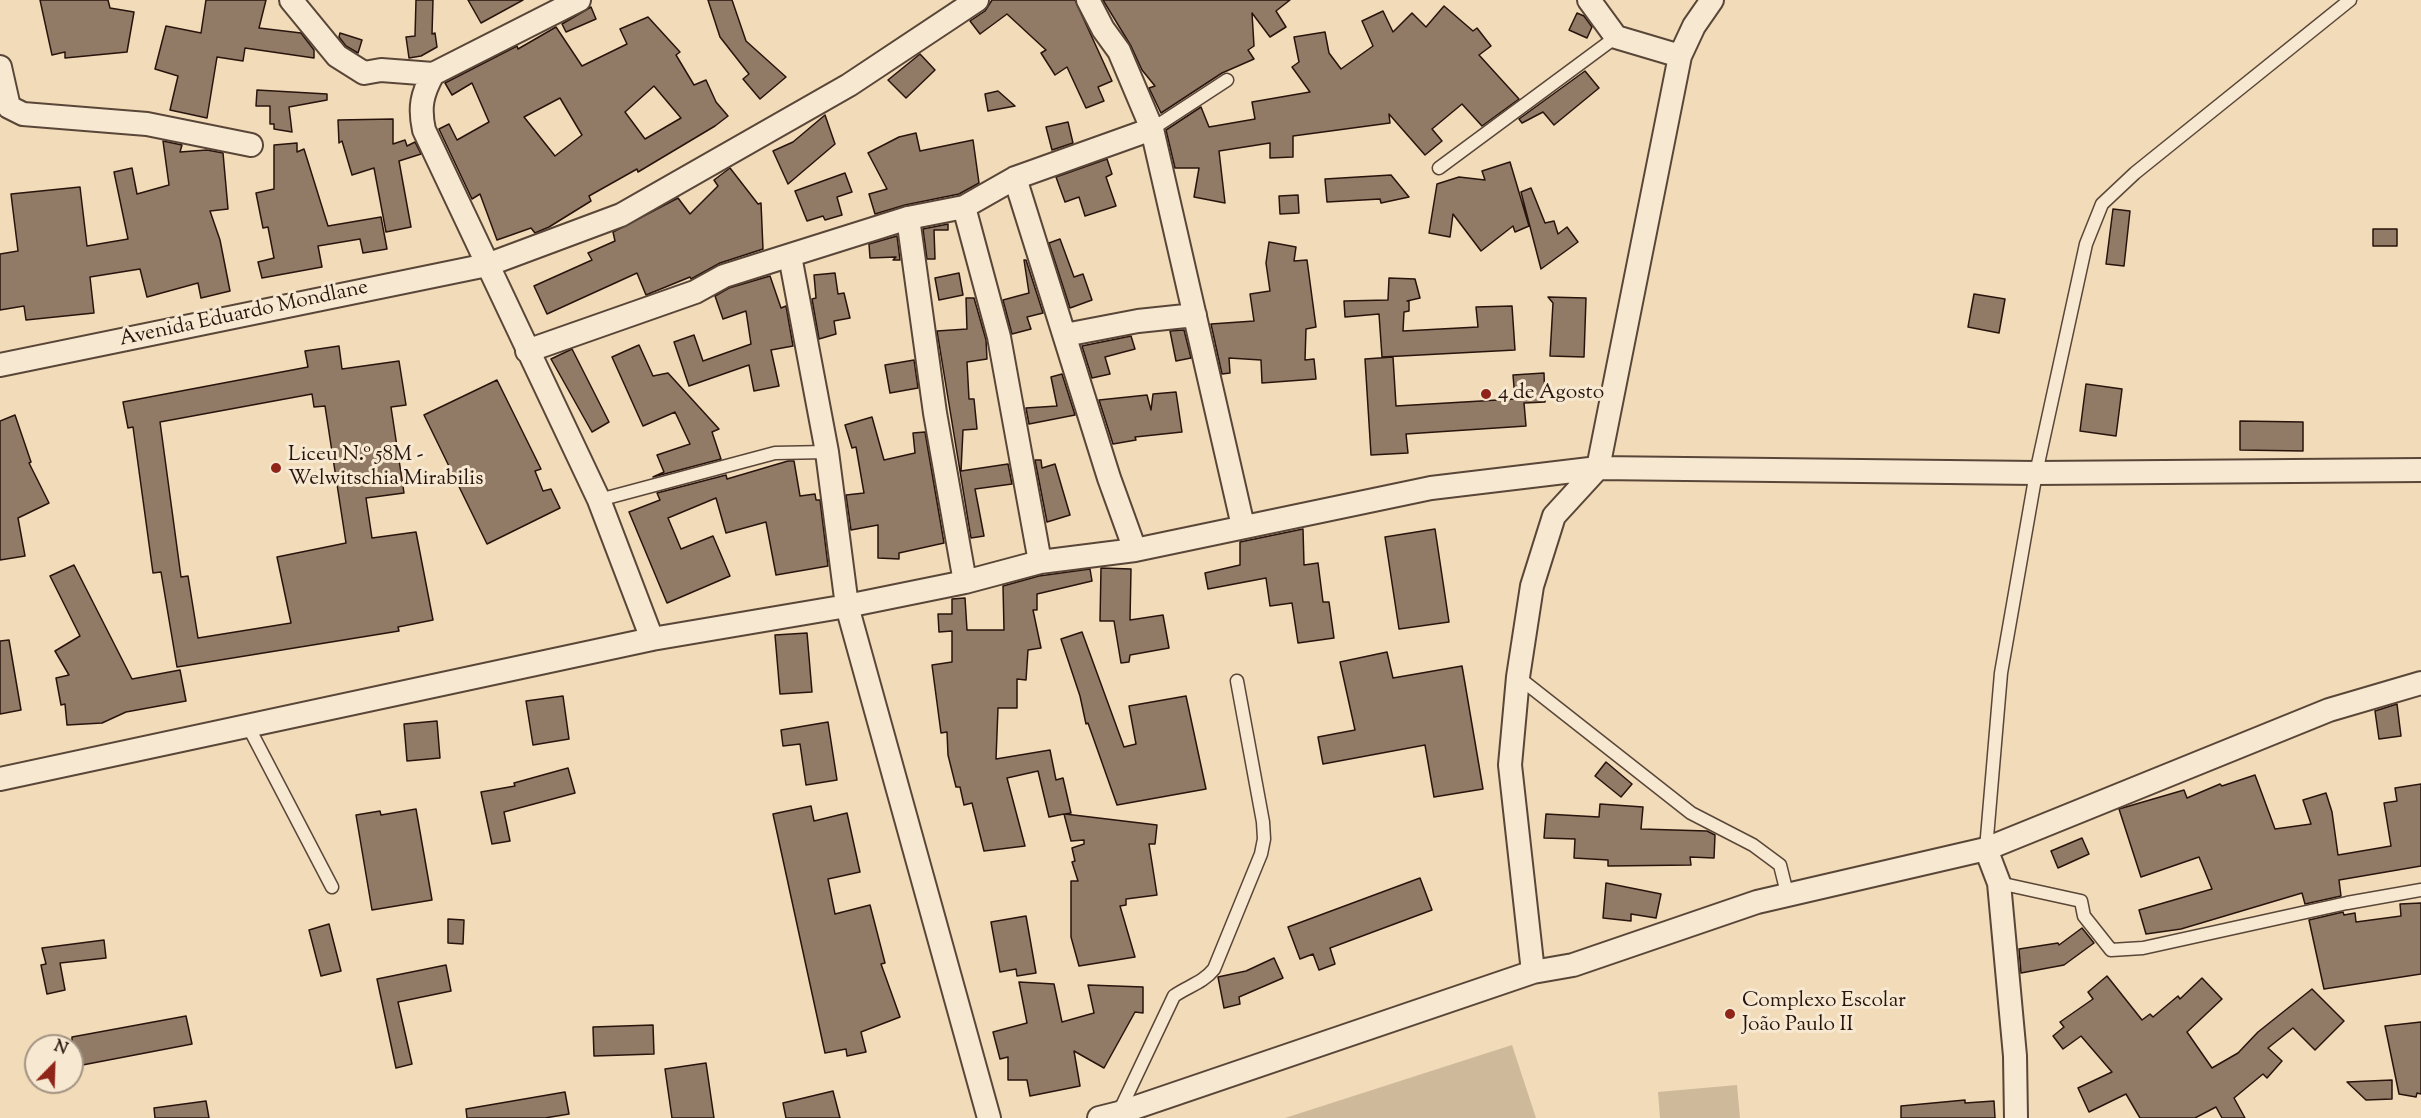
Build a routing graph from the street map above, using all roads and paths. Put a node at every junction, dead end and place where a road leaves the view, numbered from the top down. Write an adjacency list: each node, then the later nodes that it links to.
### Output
1 (291, 0): 11 (street)
2 (579, 0): 11 (street)
3 (977, 0): 20 (street, Avenida Eduardo Mondlane)
4 (1088, 0): 13 (street)
5 (1589, 0): 8 (street)
6 (1712, 0): 9 (street)
7 (2350, 0): 28 (lane)
8 (1616, 37): 9 (street); 15 (lane)
9 (1680, 56): 26 (street)
10 (0, 67): 14 (street)
11 (433, 74): 20 (street)
12 (1227, 80): 13 (lane)
13 (1152, 129): 16 (street); 21 (street)
14 (251, 145)
15 (1439, 168)
16 (1015, 178): 17 (street); 22 (street)
17 (964, 207): 18 (street); 32 (street)
18 (908, 218): 19 (street); 33 (street)
19 (790, 256): 23 (street); 25 (street)
20 (488, 265): 23 (street); 24 (street, Avenida Eduardo Mondlane)
21 (1195, 315): 22 (street); 30 (street)
22 (1065, 335): 31 (street)
23 (527, 351): 29 (street)
24 (0, 365)
25 (827, 452): 29 (lane); 34 (street)
26 (1598, 468): 28 (street); 30 (street); 36 (street)
27 (2421, 470): 28 (street)
28 (2036, 473): 41 (lane)
29 (599, 500): 35 (street)
30 (1243, 526): 31 (street)
31 (1136, 550): 32 (street)
32 (1040, 562): 33 (street)
33 (965, 582): 34 (street)
34 (847, 606): 35 (street); 48 (street)
35 (652, 639): 39 (street)
36 (1518, 677): 45 (lane); 46 (street)
37 (1237, 681): 47 (lane)
38 (2421, 683): 41 (street)
39 (249, 728): 40 (street); 43 (lane)
40 (0, 780)
41 (1986, 849): 42 (street); 45 (street)
42 (1999, 883): 44 (lane); 49 (street)
43 (332, 887)
44 (2421, 890)
45 (1788, 897): 46 (street)
46 (1533, 972): 47 (street)
47 (1110, 1116)
48 (989, 1118)
49 (2016, 1118)

